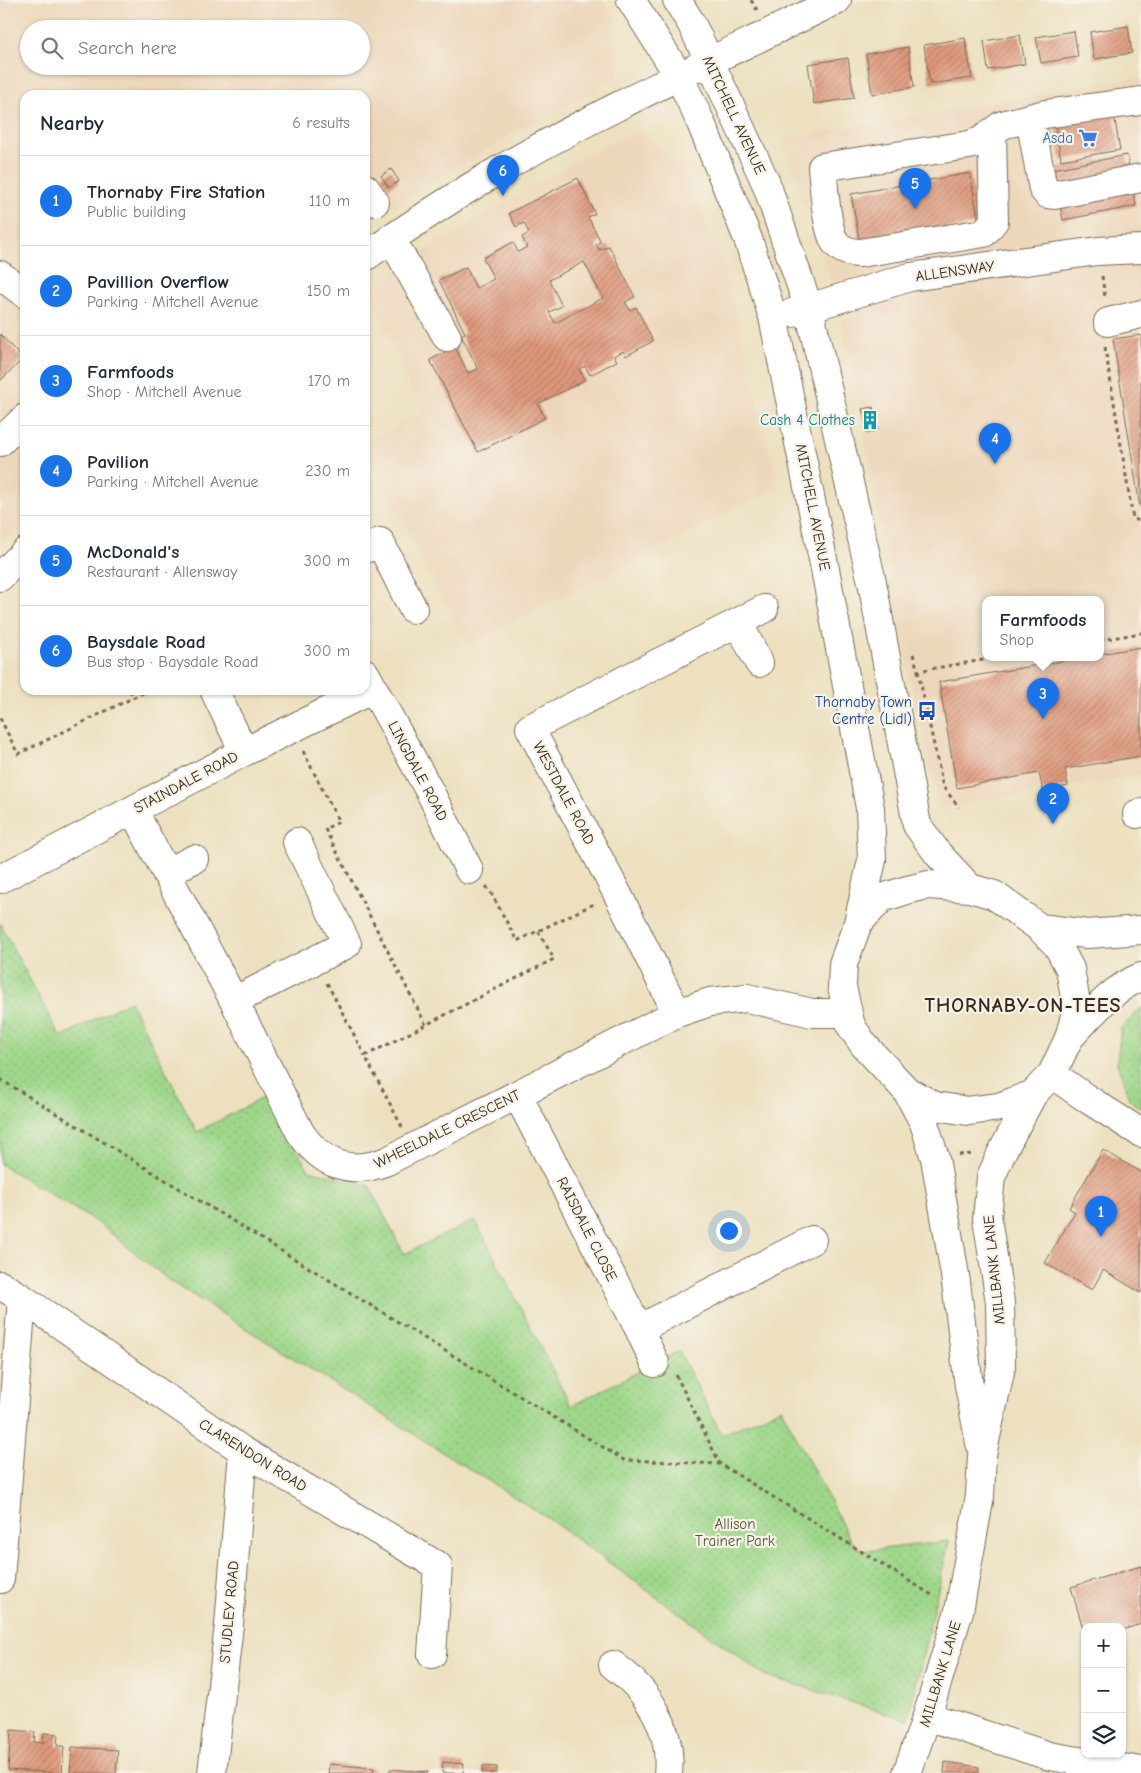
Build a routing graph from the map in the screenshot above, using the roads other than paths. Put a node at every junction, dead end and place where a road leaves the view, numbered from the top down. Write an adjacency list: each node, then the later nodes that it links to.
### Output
1 (631, 0): 5 (street, MITCHELL AVENUE)
2 (677, 0): 4 (street, MITCHELL AVENUE)
3 (837, 0): 4 (street)
4 (710, 62): 5 (street); 15 (street, MITCHELL AVENUE)
5 (679, 76): 10 (street); 17 (street, MITCHELL AVENUE)
6 (1141, 101): 7 (street)
7 (1030, 118): 8 (street); 9 (street)
8 (992, 132): 8 (street)
9 (1141, 178)
10 (391, 238): 12 (street); 19 (street)
11 (1141, 249): 15 (street, ALLENSWAY)
12 (370, 253)
13 (0, 275): 14 (street)
14 (20, 290)
15 (809, 309): 17 (street, ALLENSWAY); 39 (street, MITCHELL AVENUE)
16 (1141, 314): 18 (street)
17 (773, 318): 40 (street, MITCHELL AVENUE)
18 (1108, 322)
19 (447, 337)
20 (20, 423): 21 (street)
21 (0, 442)
22 (370, 547): 25 (street)
23 (20, 557): 24 (street)
24 (0, 577)
25 (414, 609)
26 (764, 609): 27 (street, WESTDALE ROAD)
27 (738, 622): 28 (street); 45 (street, WESTDALE ROAD)
28 (759, 663)
29 (370, 683): 37 (street, LINGDALE ROAD)
30 (216, 695): 32 (street)
31 (347, 695): 32 (street, STAINDALE ROAD)
32 (244, 752): 33 (street, STAINDALE ROAD)
33 (134, 810): 36 (street, WHEELDALE CRESCENT); 38 (street, STAINDALE ROAD)
34 (297, 842): 44 (street)
35 (194, 859): 36 (street)
36 (161, 863): 44 (street, WHEELDALE CRESCENT)
37 (469, 870)
38 (0, 879)
39 (970, 888): 40 (street, MITCHELL AVENUE); 41 (street, MITCHELL AVENUE)
40 (858, 923): 46 (street, MITCHELL AVENUE)
41 (1040, 928): 42 (street); 47 (street, MITCHELL AVENUE)
42 (1141, 930)
43 (1141, 977): 47 (street)
44 (234, 1001): 51 (street, WHEELDALE CRESCENT)
45 (677, 1013): 46 (street, WHEELDALE CRESCENT); 51 (street, WHEELDALE CRESCENT)
46 (848, 1013): 49 (street, MITCHELL AVENUE)
47 (1069, 1038): 48 (street, MITCHELL AVENUE)
48 (1052, 1074): 50 (street, MITCHELL AVENUE); 52 (street)
49 (907, 1091): 50 (street, MITCHELL AVENUE); 58 (street, MILLBANK LANE)
50 (1033, 1094): 58 (street, MILLBANK LANE)
51 (518, 1096): 55 (street, RAISDALE CLOSE)
52 (1141, 1133)
53 (812, 1240): 55 (street)
54 (11, 1292): 57 (street, CLARENDON ROAD); 59 (street)
55 (639, 1329): 56 (street, RAISDALE CLOSE)
56 (654, 1363)
57 (243, 1451): 60 (street, CLARENDON ROAD); 65 (street, STUDLEY ROAD)
58 (982, 1455): 62 (street, MILLBANK LANE)
59 (0, 1579)
60 (432, 1654)
61 (613, 1664): 66 (street)
62 (928, 1716): 63 (street); 67 (street, MILLBANK LANE)
63 (1047, 1765): 64 (street)
64 (1141, 1771)
65 (212, 1773)
66 (668, 1773)
67 (907, 1773)

